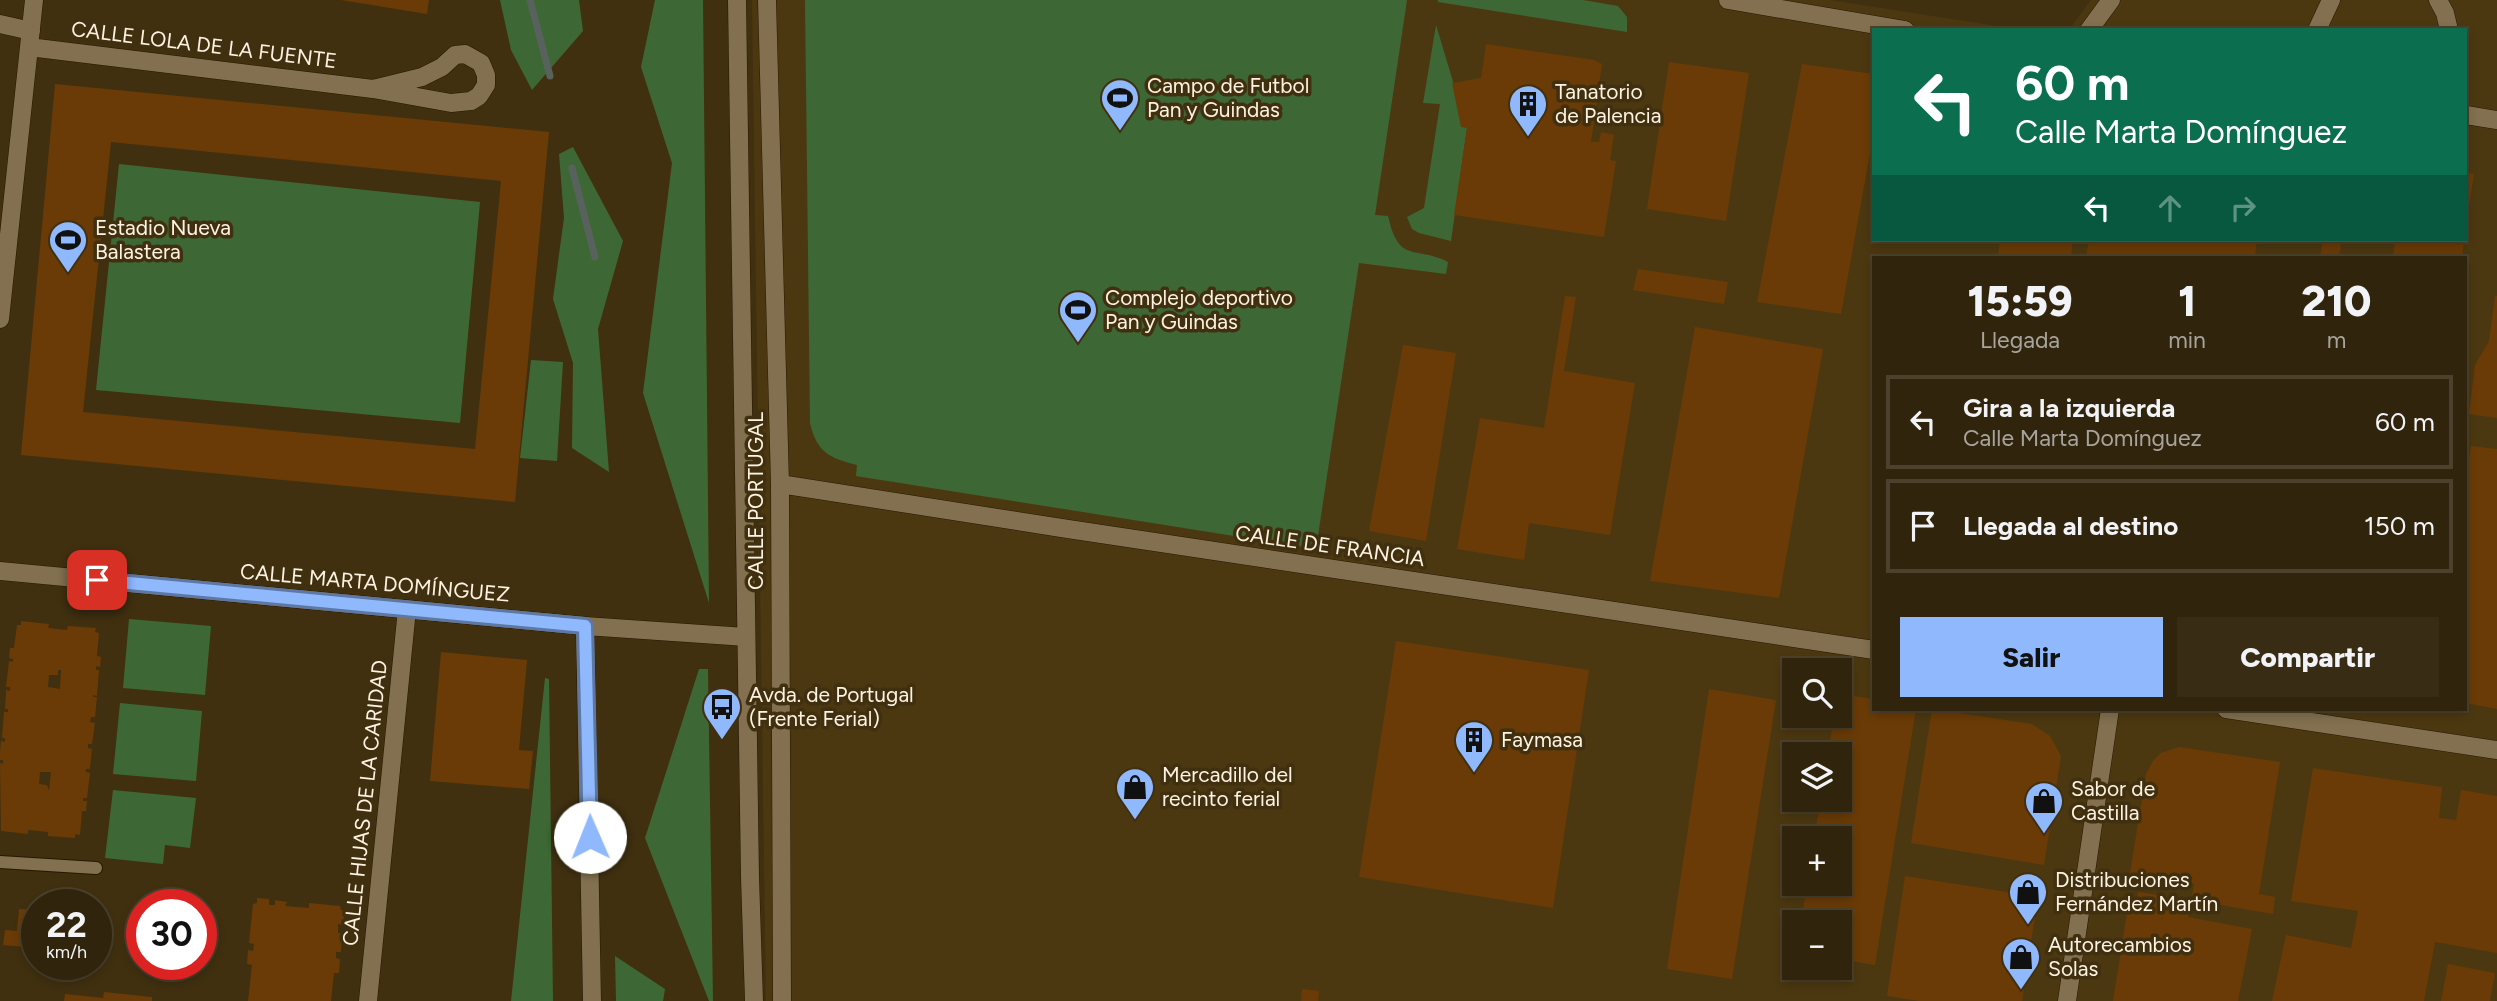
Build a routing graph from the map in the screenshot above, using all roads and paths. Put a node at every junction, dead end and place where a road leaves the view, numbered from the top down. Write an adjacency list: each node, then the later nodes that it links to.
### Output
1 (34, 0): 13 (street)
2 (737, 0): 22 (street, CALLE PORTUGAL)
3 (767, 0): 18 (street, CALLE PORTUGAL)
4 (1728, 0): 9 (street)
5 (2111, 0): 10 (street)
6 (2331, 0): 11 (street)
7 (2438, 0): 12 (street)
8 (0, 24): 13 (street, CALLE LOLA DE LA FUENTE)
9 (1893, 28)
10 (2090, 28)
11 (2318, 28)
12 (2449, 28)
13 (30, 39): 14 (street, CALLE LOLA DE LA FUENTE); 17 (street)
14 (373, 89): 14 (street, CALLE LOLA DE LA FUENTE)
15 (2467, 115): 16 (street)
16 (2497, 120)
17 (0, 319)
18 (780, 484): 23 (street, CALLE DE FRANCIA); 32 (street, CALLE PORTUGAL)
19 (0, 571): 20 (street, CALLE MARTA DOMÍNGUEZ)
20 (407, 609): 21 (street, CALLE MARTA DOMÍNGUEZ); 29 (street, CALLE HIJAS DE LA CARIDAD)
21 (585, 626): 22 (street, CALLE MARTA DOMÍNGUEZ); 30 (street)
22 (746, 636): 31 (street, CALLE PORTUGAL)
23 (1872, 650)
24 (2110, 711): 33 (street)
25 (2239, 711): 26 (street)
26 (2497, 750)
27 (0, 862): 28 (street)
28 (96, 868)
29 (368, 1001)
30 (592, 1001)
31 (754, 1001)
32 (782, 1001)
33 (2067, 1001)

